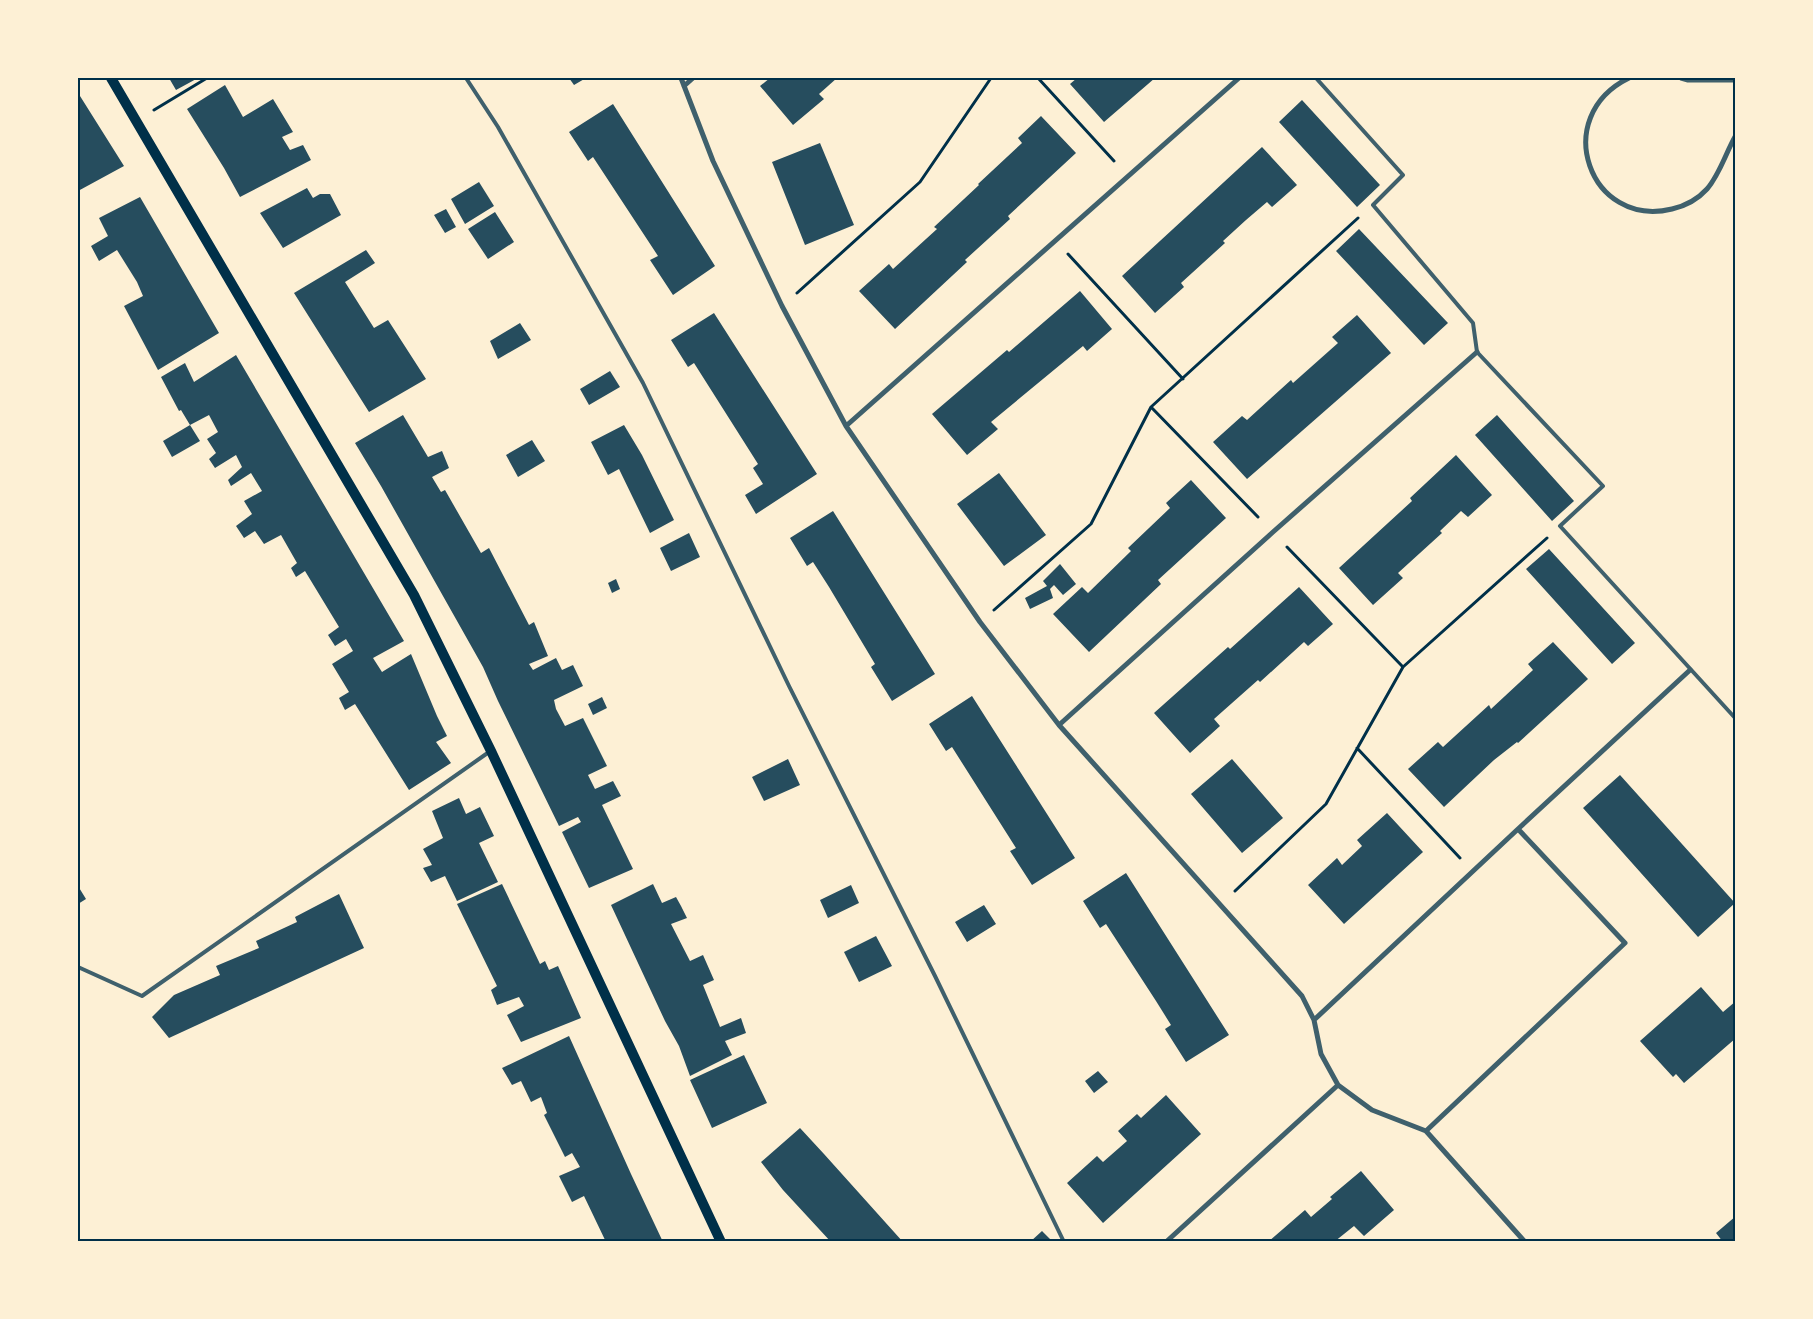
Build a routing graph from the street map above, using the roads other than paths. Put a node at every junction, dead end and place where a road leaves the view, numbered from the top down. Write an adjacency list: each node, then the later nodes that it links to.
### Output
1 (111, 78): 17 (main road)
2 (466, 78): 24 (lane)
3 (681, 78): 10 (street)
4 (694, 78): 10 (street)
5 (1239, 78): 13 (street)
6 (1316, 78): 12 (lane)
7 (1629, 78): 11 (street)
8 (1681, 78): 9 (street)
9 (1736, 80)
10 (684, 86): 13 (street)
11 (1736, 135)
12 (1477, 352): 14 (lane); 16 (street)
13 (846, 426): 16 (street)
14 (1690, 670): 15 (lane); 18 (street)
15 (1736, 719)
16 (1059, 726): 20 (street)
17 (491, 751): 19 (lane); 23 (main road)
18 (1518, 829): 20 (street); 22 (street)
19 (78, 967)
20 (1314, 1020): 21 (street)
21 (1338, 1085): 22 (street); 25 (street)
22 (1426, 1131): 26 (street)
23 (721, 1242)
24 (1064, 1242)
25 (1166, 1242)
26 (1525, 1242)

